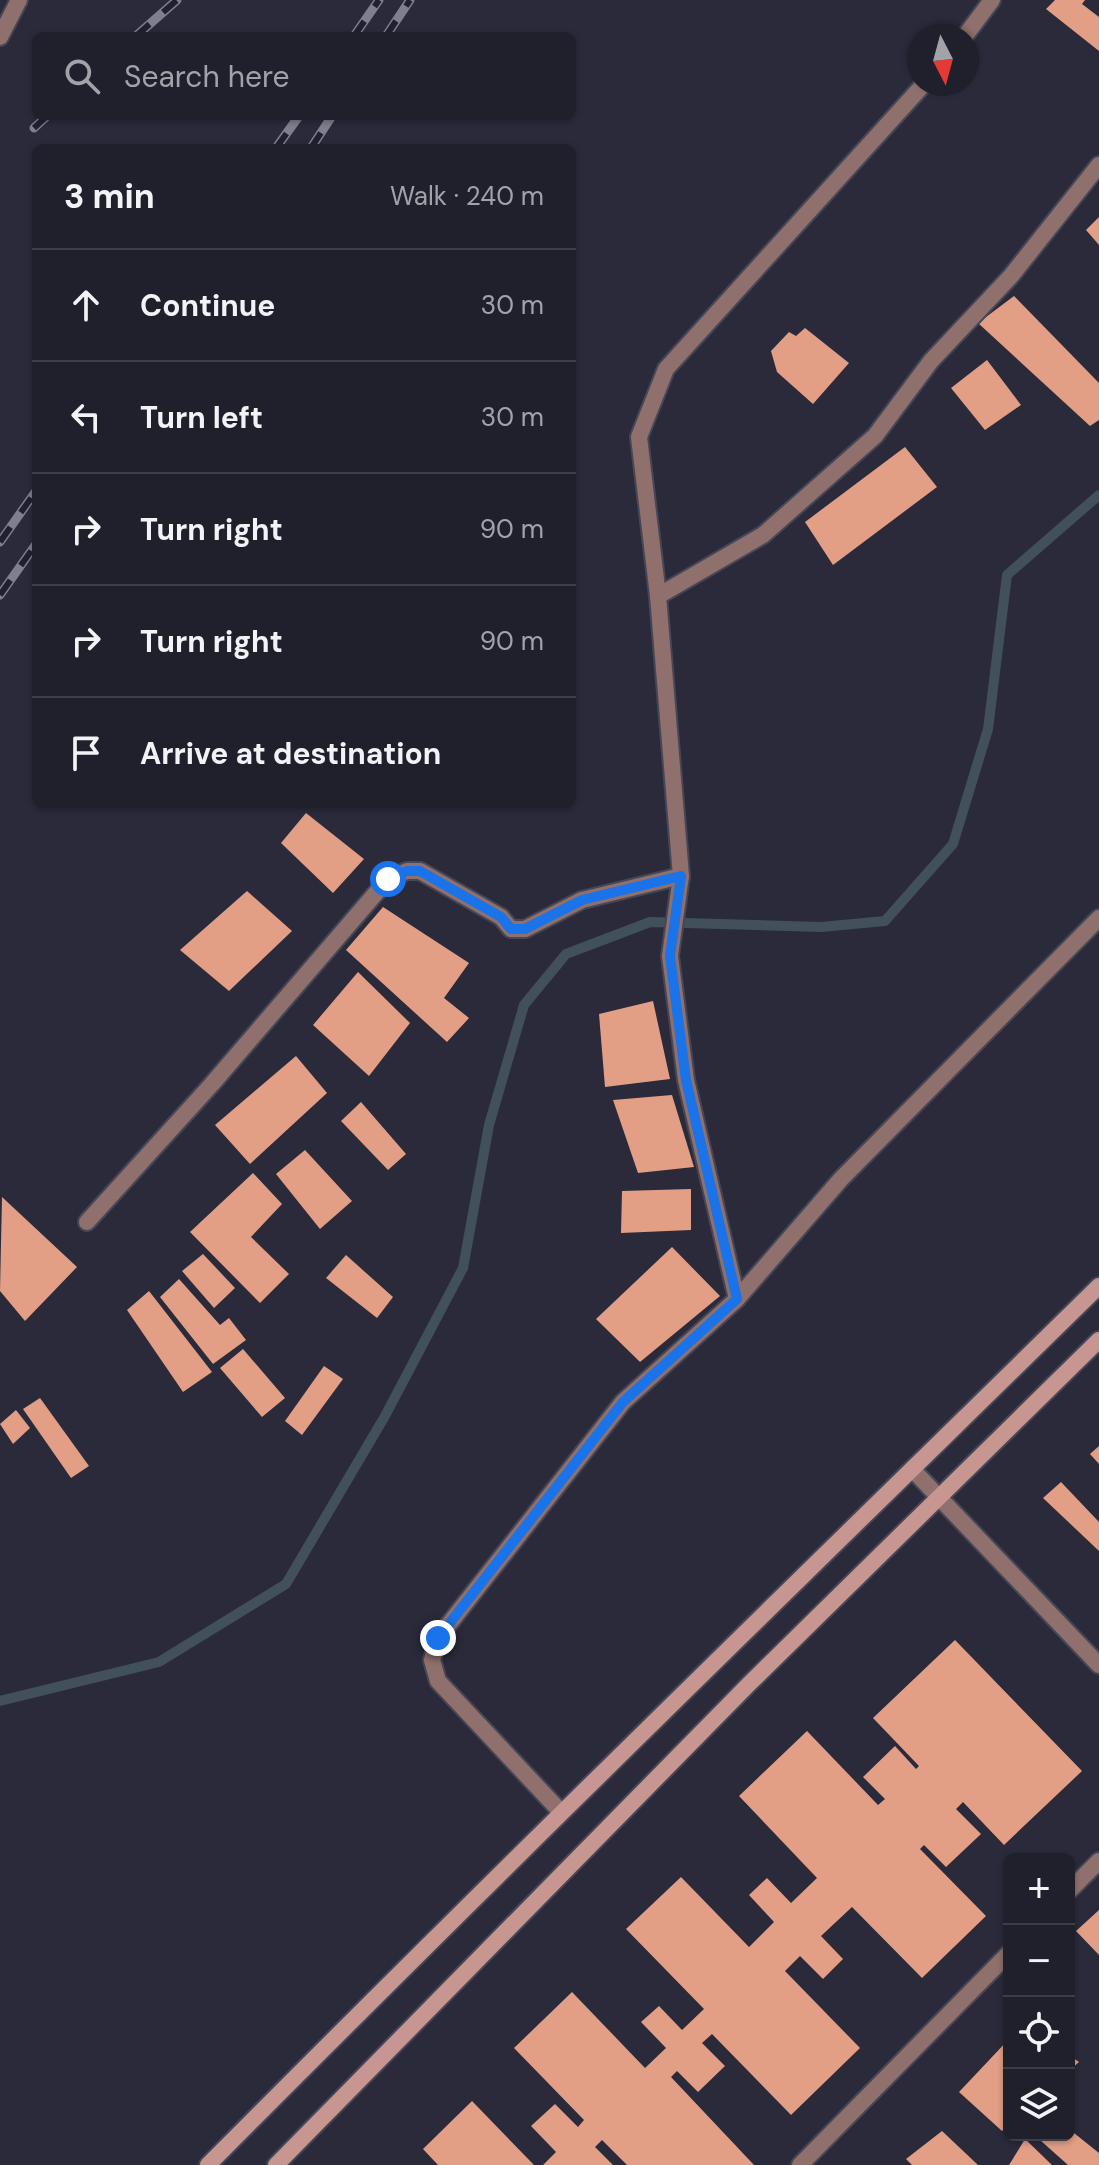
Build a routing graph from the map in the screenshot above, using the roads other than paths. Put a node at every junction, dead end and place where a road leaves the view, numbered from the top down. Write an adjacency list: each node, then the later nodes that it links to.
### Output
1 (19, 0): 4 (street)
2 (992, 0): 3 (street)
3 (974, 24)
4 (0, 37)
5 (913, 96): 7 (street)
6 (1099, 165): 7 (street)
7 (658, 596): 8 (street)
8 (681, 876): 10 (street); 12 (street)
9 (1099, 918): 12 (street)
10 (87, 1222)
11 (1099, 1286): 14 (main road)
12 (737, 1299): 17 (street)
13 (1099, 1340): 15 (main road)
14 (912, 1469): 15 (street); 17 (main road)
15 (939, 1499): 16 (street); 22 (main road)
16 (1099, 1665)
17 (560, 1811): 21 (main road)
18 (1099, 1861): 19 (street)
19 (1075, 1885)
20 (1003, 1959): 23 (street)
21 (208, 2165)
22 (276, 2165)
23 (800, 2165)

